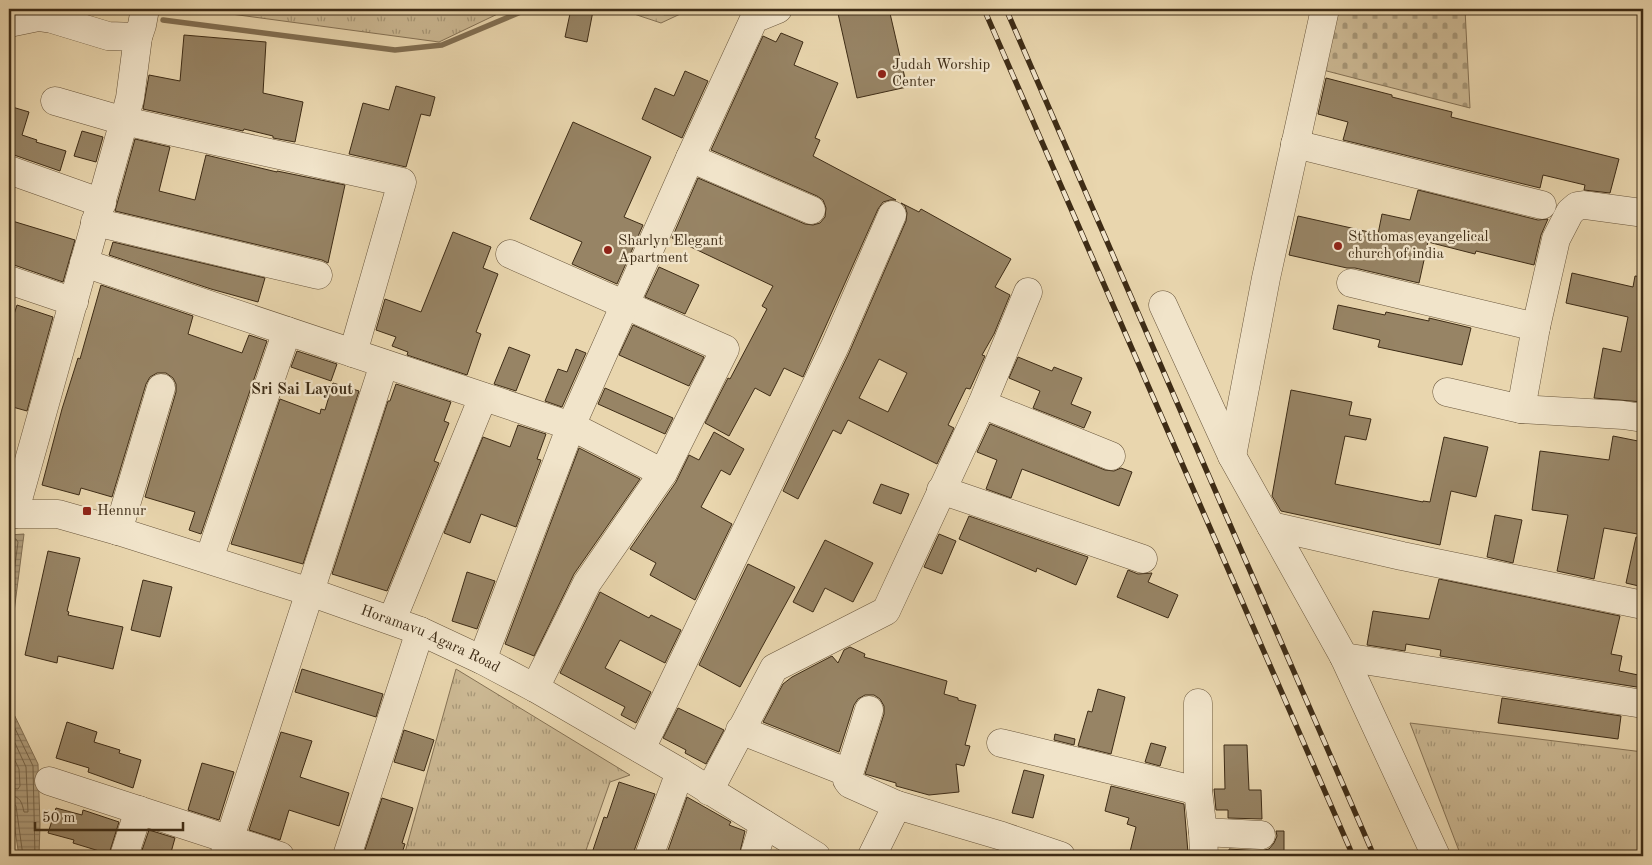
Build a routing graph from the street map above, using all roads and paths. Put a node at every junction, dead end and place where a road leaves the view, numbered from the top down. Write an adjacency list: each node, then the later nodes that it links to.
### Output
1 (145, 9): 5 (street)
2 (778, 9): 9 (street)
3 (1324, 9): 8 (street)
4 (9, 23): 5 (street)
5 (138, 37): 7 (street)
6 (55, 101): 7 (street)
7 (124, 121): 13 (street); 27 (street)
8 (1295, 144): 11 (street); 37 (street)
9 (690, 158): 12 (street); 23 (street)
10 (9, 170): 13 (street)
11 (1542, 204)
12 (810, 210)
13 (99, 212): 17 (street); 18 (street)
14 (1643, 213): 25 (street)
15 (892, 215): 57 (street)
16 (510, 254): 23 (street)
17 (84, 263): 22 (street); 26 (street)
18 (318, 274)
19 (9, 280): 22 (street)
20 (1351, 283): 25 (street)
21 (1028, 292): 32 (street)
22 (74, 302): 40 (street)
23 (625, 305): 35 (street); 38 (street)
24 (1163, 305): 37 (street)
25 (1536, 327): 33 (street)
26 (288, 331): 27 (street); 43 (street)
27 (353, 354): 28 (street)
28 (384, 364): 31 (street); 45 (street)
29 (161, 388): 42 (street)
30 (1447, 392): 33 (street)
31 (483, 397): 35 (street); 47 (street)
32 (982, 404): 36 (street); 39 (street)
33 (1521, 409): 34 (street)
34 (1643, 418)
35 (571, 426): 38 (street); 50 (street)
36 (1111, 456)
37 (1232, 456): 41 (street)
38 (663, 473): 51 (street)
39 (941, 490): 44 (street); 55 (street)
40 (11, 514): 42 (street, Horamavu Agara Road)
41 (1271, 526): 46 (street); 49 (street)
42 (118, 531): 43 (street, Horamavu Agara Road)
43 (209, 559): 45 (street, Horamavu Agara Road)
44 (1143, 559)
45 (310, 592): 47 (street, Horamavu Agara Road); 68 (street)
46 (1643, 605)
47 (392, 620): 48 (street, Horamavu Agara Road)
48 (420, 631): 50 (street, Horamavu Agara Road); 71 (street)
49 (1344, 657): 53 (street); 77 (street)
50 (482, 660): 51 (street, Horamavu Agara Road)
51 (535, 688): 57 (street, Horamavu Agara Road)
52 (1198, 703): 62 (street)
53 (1643, 704)
54 (869, 710): 59 (street)
55 (740, 730): 59 (street); 61 (street)
56 (1001, 743): 62 (street)
57 (641, 749): 58 (street, Horamavu Agara Road)
58 (680, 772): 61 (street, Horamavu Agara Road); 72 (street)
59 (849, 772): 63 (street)
60 (49, 781): 64 (street)
61 (709, 791): 65 (street, Horamavu Agara Road)
62 (1198, 791): 67 (street)
63 (897, 805): 75 (street); 76 (street)
64 (139, 810): 68 (street); 69 (street)
65 (764, 824): 73 (street); 74 (street, Horamavu Agara Road)
66 (1261, 835): 67 (street)
67 (1204, 844)
68 (227, 848): 70 (street)
69 (124, 856)
70 (280, 856)
71 (347, 856)
72 (649, 856)
73 (754, 856)
74 (816, 856)
75 (872, 856)
76 (1061, 856)
77 (1436, 856)

